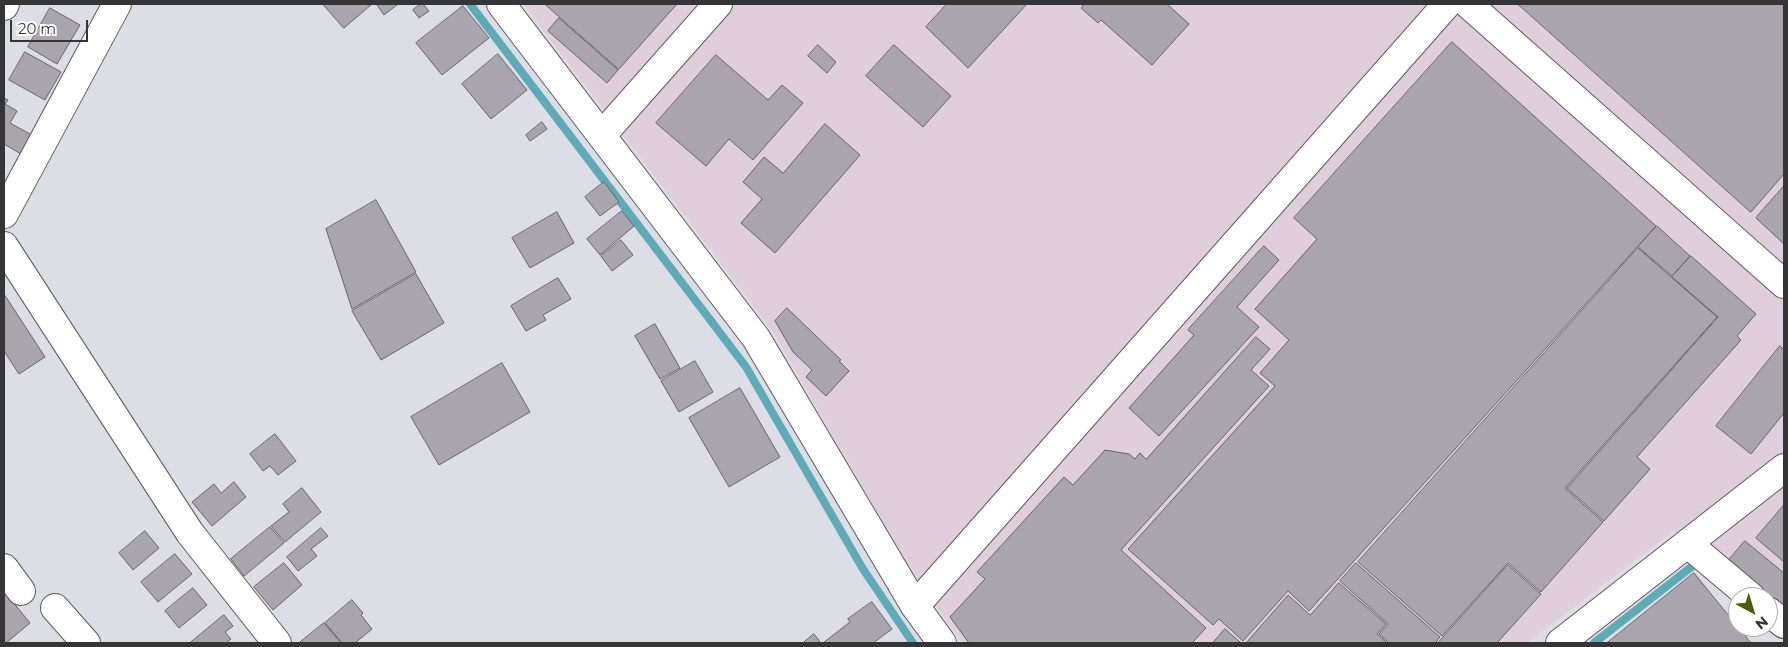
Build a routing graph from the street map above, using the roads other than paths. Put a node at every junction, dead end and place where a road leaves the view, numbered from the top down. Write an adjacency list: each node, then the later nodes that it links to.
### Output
1 (117, 4): 7 (street)
2 (500, 4): 6 (street)
3 (718, 4): 6 (street)
4 (1447, 4): 15 (street)
5 (1468, 4): 9 (street)
6 (602, 135): 15 (street)
7 (4, 214)
8 (4, 246): 18 (street)
9 (1784, 284)
10 (1784, 468): 11 (street)
11 (1688, 544): 13 (street); 20 (street)
12 (4, 568): 14 (street)
13 (1740, 587)
14 (21, 591)
15 (915, 606): 19 (street)
16 (55, 608): 17 (street)
17 (86, 643)
18 (277, 643)
19 (942, 643)
20 (1560, 643)

